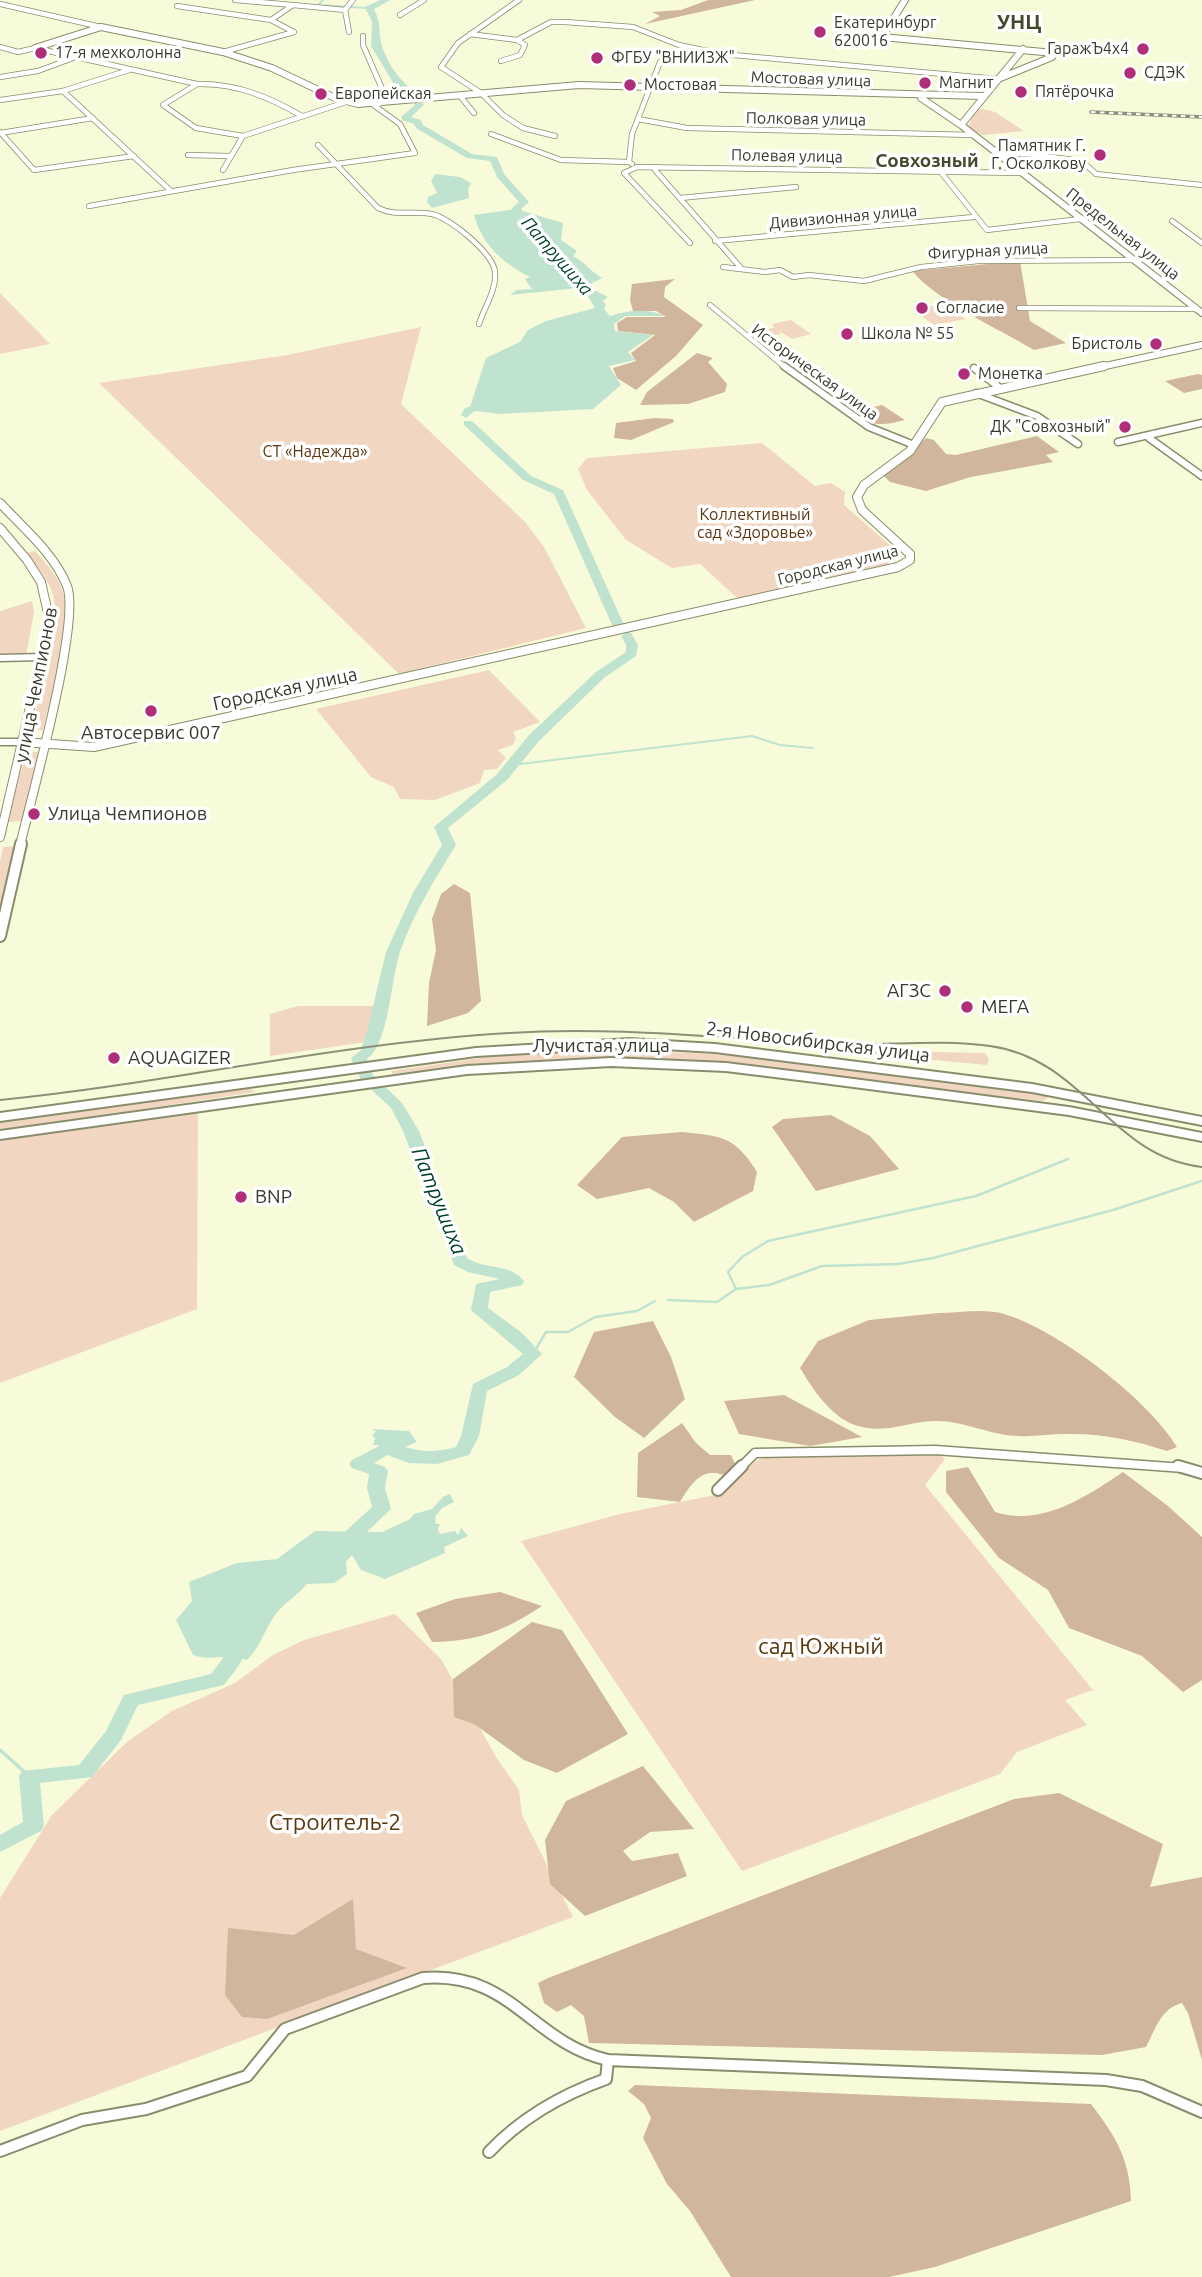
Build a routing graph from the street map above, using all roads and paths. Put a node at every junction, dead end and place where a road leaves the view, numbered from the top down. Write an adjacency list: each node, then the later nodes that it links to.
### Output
1 (235, 0): 7 (street)
2 (353, 0): 9 (street)
3 (424, 0): 10 (street)
4 (519, 0): 14 (street)
5 (905, 0): 19 (street)
6 (0, 4): 12 (street)
7 (293, 5): 9 (street); 11 (street)
8 (177, 6): 11 (street)
9 (345, 10): 13 (street)
10 (400, 15)
11 (271, 20): 20 (street)
12 (101, 27): 18 (street); 20 (street)
13 (349, 32)
14 (470, 34): 16 (street); 30 (street)
15 (363, 36): 36 (street)
16 (517, 40): 22 (street); 26 (street)
17 (0, 47): 18 (street)
18 (35, 48): 21 (street)
19 (1023, 49): 26 (street); 26 (street)
20 (223, 52): 35 (street)
21 (73, 58): 24 (street); 25 (street)
22 (501, 61)
23 (660, 62): 28 (street)
24 (129, 70): 27 (street); 29 (street)
25 (0, 77)
26 (998, 79): 32 (street)
27 (197, 83): 38 (street); 45 (street)
28 (650, 88): 30 (street, Мостовая улица); 33 (street, Мостовая улица); 40 (street)
29 (63, 91): 34 (street); 39 (street)
30 (481, 93): 31 (street, Мостовая улица); 46 (street)
31 (460, 96): 36 (street, Мостовая улица); 37 (street)
32 (982, 96): 33 (street, Мостовая улица); 41 (street)
33 (919, 97): 41 (street, Предельная улица)
34 (0, 100)
35 (346, 102): 36 (street, Мостовая улица); 38 (street)
36 (375, 104): 53 (street)
37 (474, 113)
38 (302, 116): 45 (street)
39 (93, 118): 42 (street); 50 (street)
40 (638, 120): 44 (street, Полковая улица); 52 (street)
41 (961, 125): 44 (street, Предельная улица)
42 (0, 132): 50 (street)
43 (491, 134): 52 (street)
44 (974, 135): 48 (street, Предельная улица)
45 (243, 136): 51 (street)
46 (555, 136)
47 (318, 145): 53 (street)
48 (997, 154): 58 (street, Предельная улица); 59 (street)
49 (188, 155): 51 (street)
50 (134, 156): 61 (street)
51 (230, 156): 56 (street)
52 (629, 162): 54 (street)
53 (335, 164): 61 (street); 76 (street)
54 (637, 167): 55 (street, Полевая улица); 68 (street)
55 (656, 167): 57 (street, Полевая улица); 62 (street)
56 (223, 170)
57 (940, 171): 58 (street, Полевая улица); 64 (street)
58 (1021, 173): 65 (street, Предельная улица)
59 (1202, 185)
60 (796, 187): 62 (street)
61 (171, 191): 63 (street)
62 (680, 198): 67 (street)
63 (89, 206)
64 (974, 217): 65 (street); 67 (street, Дивизионная улица)
65 (1080, 219): 70 (street, Предельная улица)
66 (1172, 221): 69 (street)
67 (715, 241): 72 (street)
68 (690, 243)
69 (1202, 243)
70 (1133, 260): 72 (street, Фигурная улица); 75 (street, Предельная улица)
71 (723, 267): 72 (street, Фигурная улица)
72 (743, 269)
73 (710, 305): 85 (street, Историческая улица)
74 (1019, 307): 75 (street)
75 (1200, 311)
76 (479, 324)
77 (1202, 345): 79 (street, Городская улица)
78 (974, 368): 79 (street)
79 (1000, 387): 80 (street, Городская улица)
80 (976, 393): 84 (street); 85 (street, Городская улица)
81 (1202, 423): 82 (street)
82 (1154, 434): 83 (street); 86 (street)
83 (1118, 442)
84 (1078, 444)
85 (914, 445): 93 (street, Городская улица)
86 (1202, 476)
87 (0, 503): 93 (street, улица Чемпионов)
88 (0, 528): 89 (street, улица Чемпионов)
89 (43, 657): 90 (street); 92 (street, улица Чемпионов)
90 (0, 658)
91 (0, 742): 92 (street)
92 (22, 742): 93 (street, Городская улица); 95 (street, улица Чемпионов)
93 (44, 742): 94 (street, улица Чемпионов)
94 (24, 832): 95 (street); 96 (street, улица Чемпионов)
95 (0, 834)
96 (0, 936)
97 (1042, 1090): 98 (main road); 99 (main road, 2-я Новосибирская улица); 100 (main road, 2-я Новосибирская улица)
98 (975, 1098): 101 (main road, Лучистая улица); 102 (main road, Лучистая улица)
99 (0, 1117)
100 (1202, 1121)
101 (0, 1135)
102 (1202, 1137)
103 (1202, 1474): 104 (street)
104 (718, 1490)
105 (608, 2060): 106 (street); 107 (street); 108 (street)
106 (1202, 2112)
107 (0, 2151)
108 (489, 2152)

